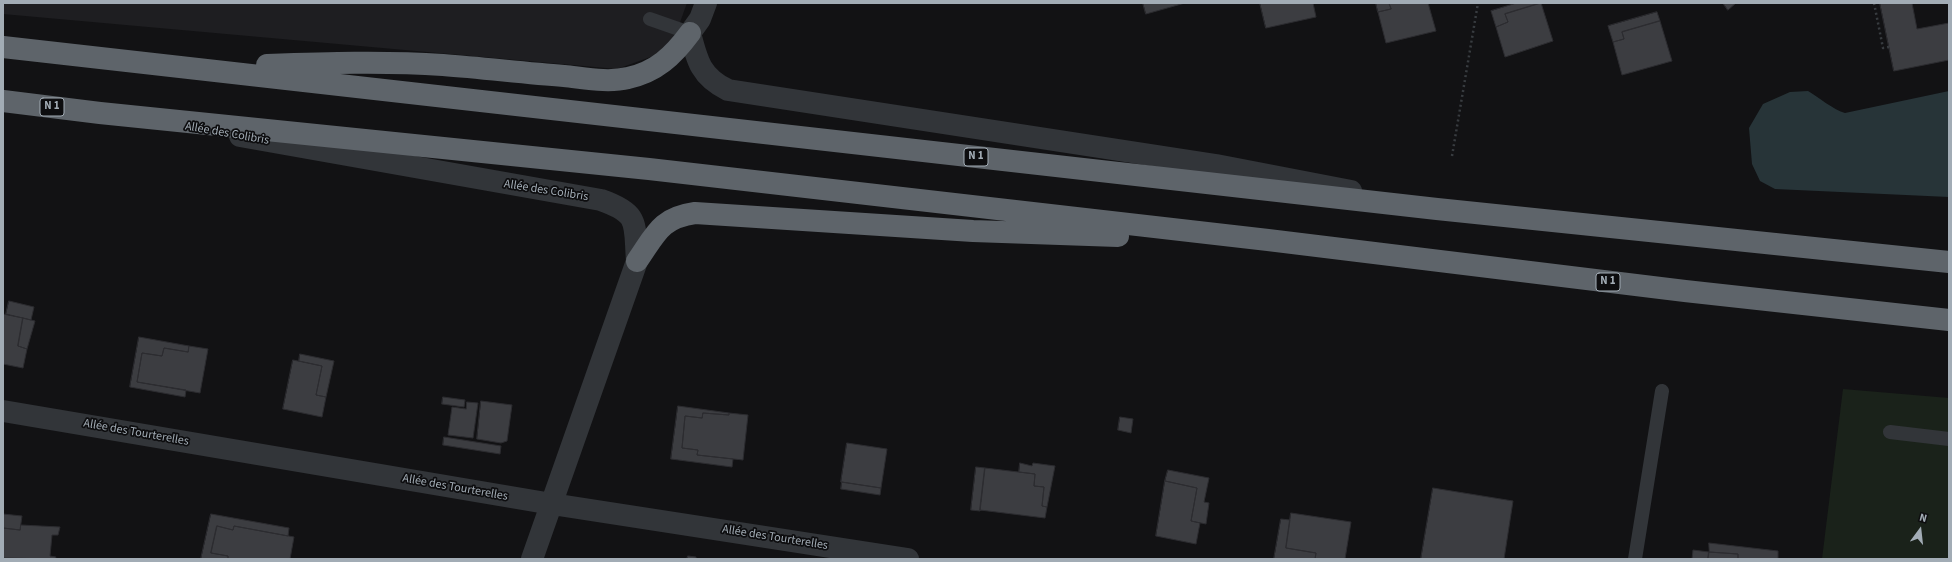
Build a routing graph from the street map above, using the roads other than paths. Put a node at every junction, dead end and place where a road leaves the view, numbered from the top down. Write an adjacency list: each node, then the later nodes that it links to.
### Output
1 (706, 3): 3 (street)
2 (650, 19): 3 (lane)
3 (690, 33): 5 (highway); 8 (street)
4 (3, 47): 5 (highway, N 1)
5 (198, 68): 8 (highway, N 1)
6 (3, 101): 7 (highway, N 1)
7 (100, 113): 9 (highway, N 1); 10 (street, Allée des Colibris)
8 (1437, 209): 11 (highway, N 1)
9 (1268, 240): 10 (highway); 12 (highway, N 1)
10 (637, 261): 17 (street, Allée des Colibris)
11 (1949, 262)
12 (1949, 320)
13 (1662, 391): 20 (lane)
14 (3, 411): 17 (street, Allée des Tourterelles)
15 (1890, 432): 16 (lane)
16 (1949, 439)
17 (552, 504): 18 (street, Allée des Colibris); 19 (street, Allée des Tourterelles)
18 (532, 559)
19 (902, 559)
20 (1635, 559)

